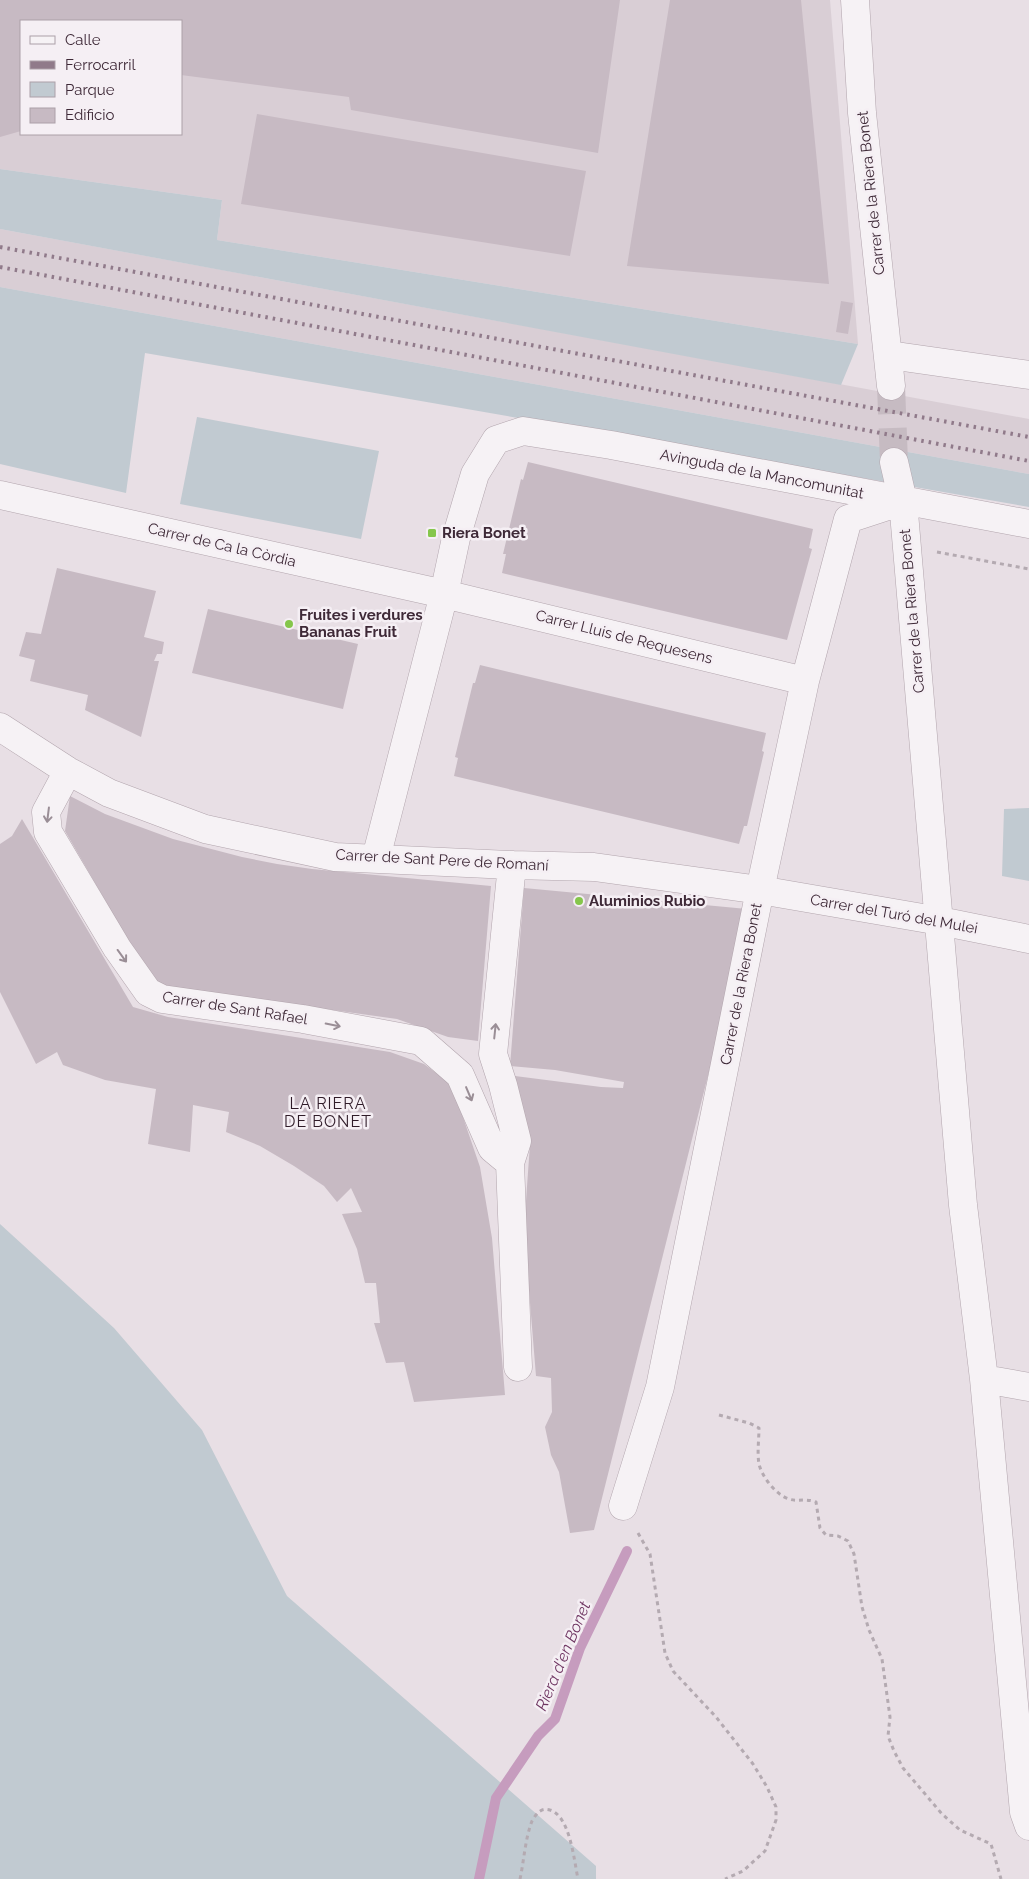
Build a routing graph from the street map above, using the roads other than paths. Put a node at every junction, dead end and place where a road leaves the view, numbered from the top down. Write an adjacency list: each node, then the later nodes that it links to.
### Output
1 (854, 0): 2 (street, Carrer de la Riera Bonet)
2 (889, 355): 3 (street); 4 (street, Carrer de la Riera Bonet)
3 (1029, 376)
4 (891, 386)
5 (894, 462): 7 (street, Carrer de la Riera Bonet)
6 (0, 495): 9 (street, Carrer de Ca la Còrdia)
7 (903, 501): 8 (street, Avinguda de la Mancomunitat); 9 (street, Avinguda de la Mancomunitat); 10 (street, Carrer de la Riera Bonet); 16 (street, Carrer de la Riera Bonet)
8 (1029, 524)
9 (444, 594): 10 (street, Carrer Lluis de Requesens); 13 (street)
10 (805, 681): 15 (street, Carrer de la Riera Bonet)
11 (0, 727): 12 (street, Carrer de Sant Pere de Romaní)
12 (68, 771): 13 (street, Carrer de Sant Pere de Romaní); 18 (street, Carrer de Sant Rafael, one-way to 18)
13 (376, 858): 14 (street, Carrer de Sant Pere de Romaní)
14 (512, 865): 15 (street, Carrer de Sant Pere de Romaní); 18 (street, one-way to 14)
15 (760, 890): 16 (street, Carrer del Turó del Mulei); 22 (street, Carrer de la Riera Bonet)
16 (940, 921): 17 (street, Carrer del Turó del Mulei); 20 (street, Carrer de la Riera Bonet)
17 (1029, 939)
18 (510, 1163): 19 (street)
19 (518, 1367)
20 (984, 1379): 21 (street); 23 (street, Carrer de la Riera Bonet)
21 (1029, 1387)
22 (623, 1506)
23 (1029, 1826)

